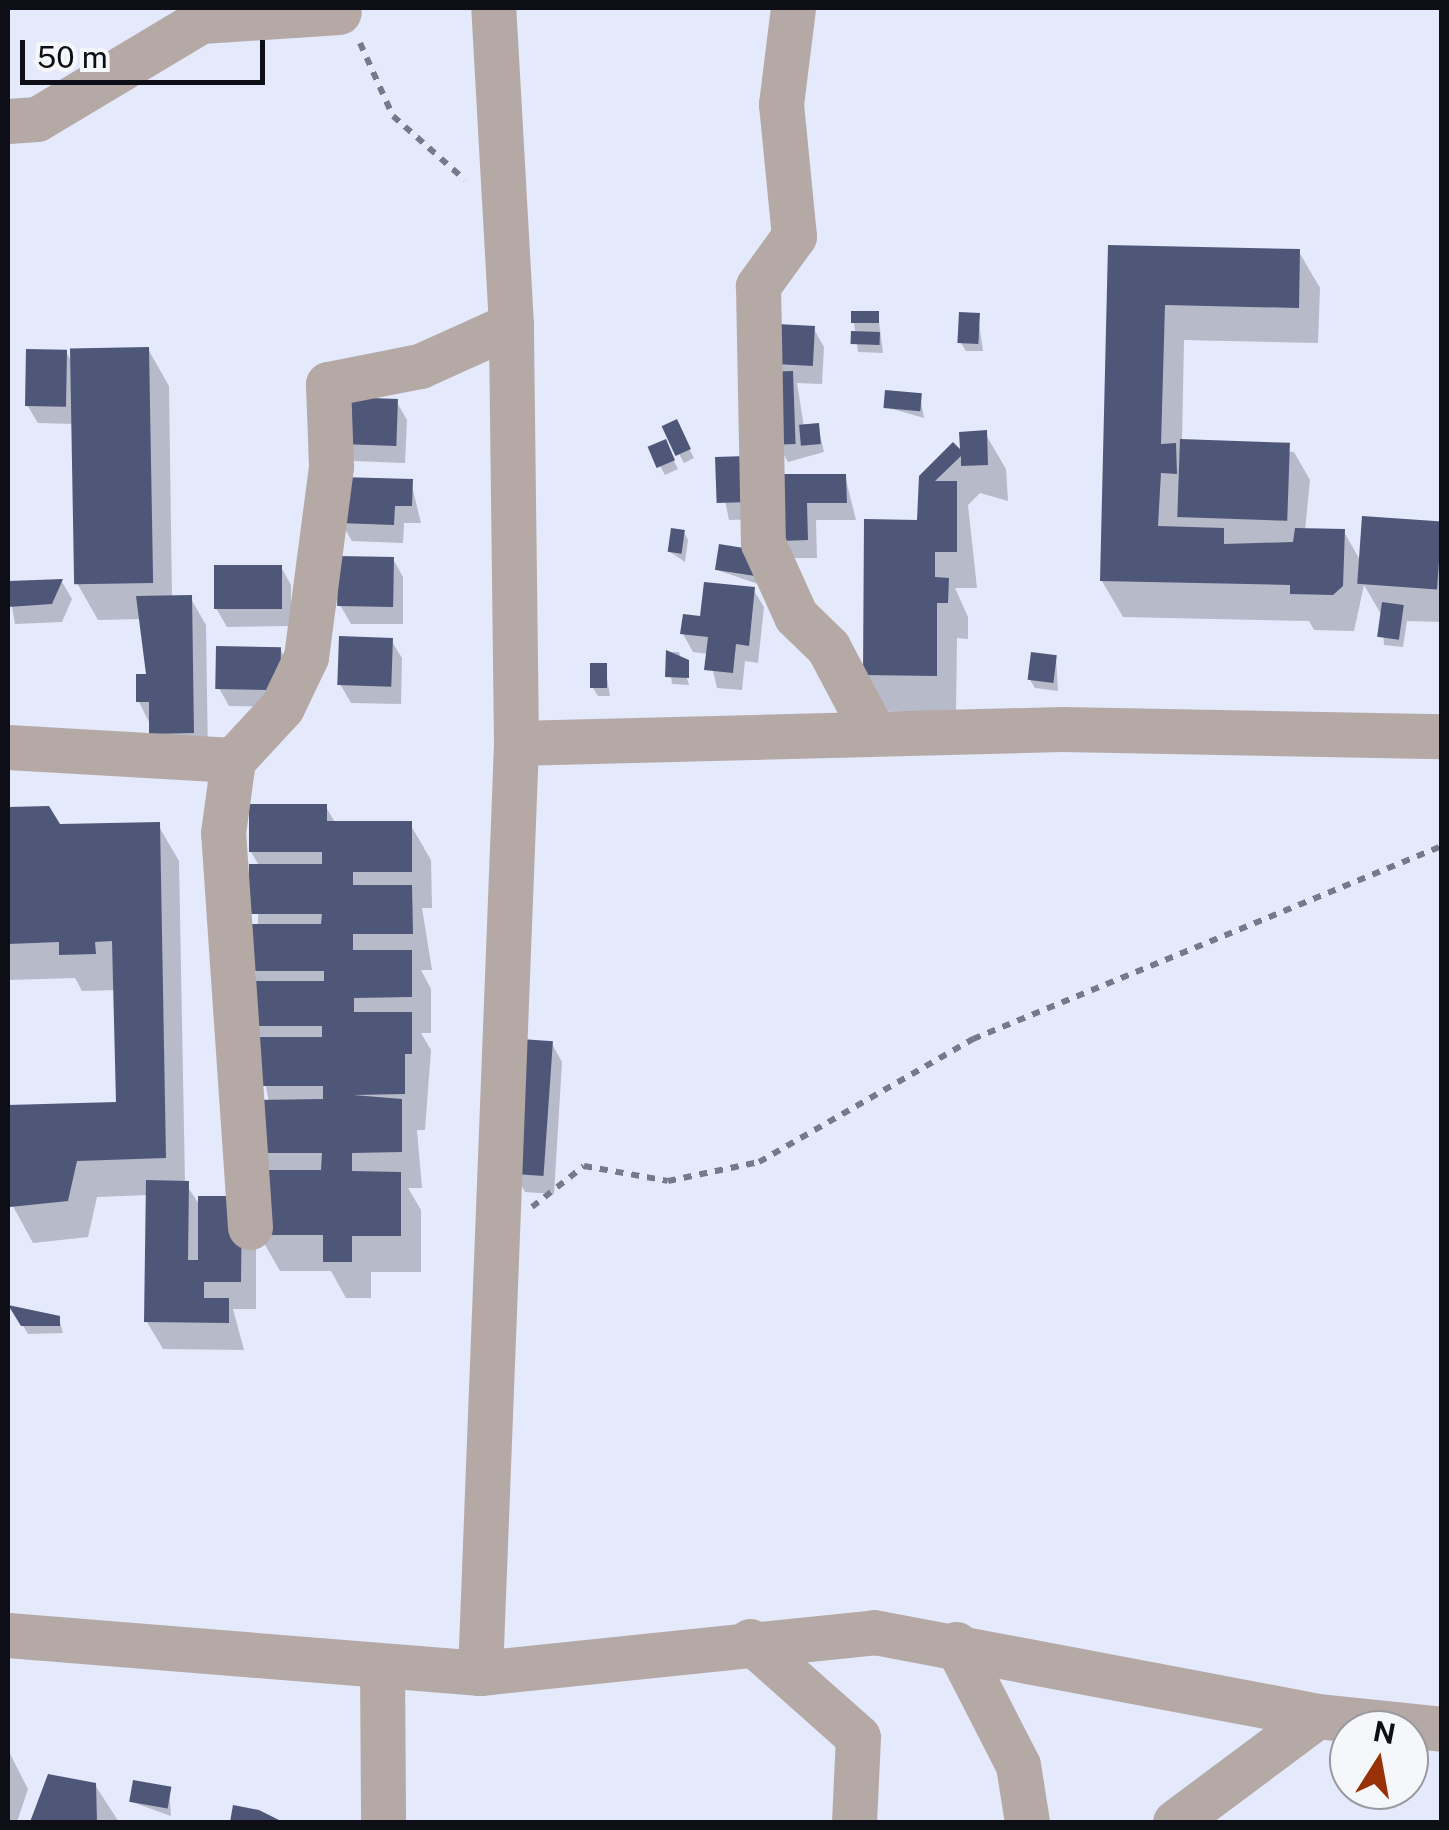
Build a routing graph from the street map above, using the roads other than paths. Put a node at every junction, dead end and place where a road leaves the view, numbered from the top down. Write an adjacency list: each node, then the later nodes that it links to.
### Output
1 (493, 8): 5 (street)
2 (793, 8): 6 (street)
3 (340, 12): 4 (street)
4 (8, 120)
5 (511, 325): 8 (street); 10 (street)
6 (873, 732): 7 (street); 8 (street)
7 (1442, 736)
8 (516, 744): 16 (street)
9 (8, 747): 10 (street)
10 (233, 760): 11 (street)
11 (250, 1227)
12 (8, 1635): 15 (street)
13 (750, 1641): 14 (street); 16 (street); 20 (street)
14 (956, 1644): 17 (street); 21 (street)
15 (382, 1667): 16 (street); 19 (street)
16 (480, 1673)
17 (1318, 1716): 18 (street); 22 (street)
18 (1442, 1729)
19 (382, 1822)
20 (854, 1822)
21 (1027, 1822)
22 (1175, 1822)

